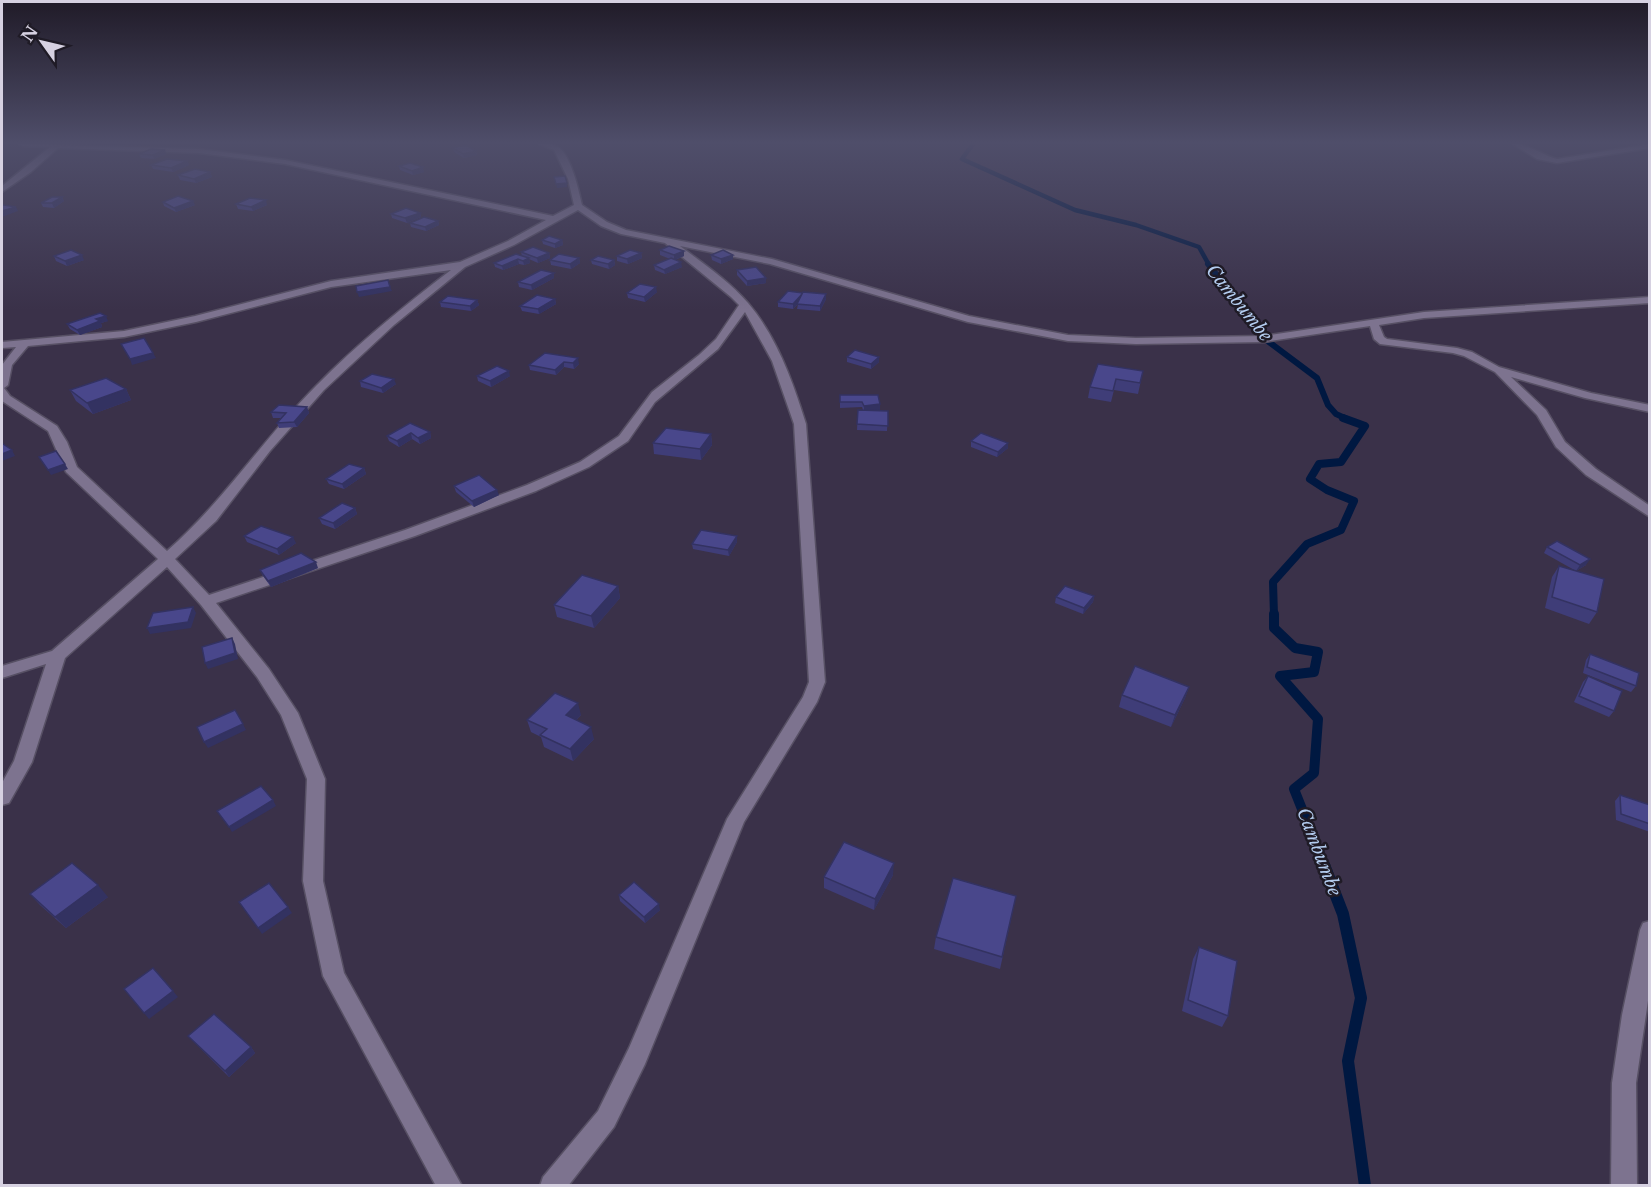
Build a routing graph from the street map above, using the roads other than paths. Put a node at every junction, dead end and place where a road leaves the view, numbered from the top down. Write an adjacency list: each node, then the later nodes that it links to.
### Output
1 (461, 199): 4 (street)
2 (577, 199): 3 (street)
3 (579, 206): 4 (street); 5 (street)
4 (553, 219): 6 (street)
5 (666, 240): 8 (street); 9 (street)
6 (462, 265): 11 (street); 17 (street)
7 (1650, 300): 9 (street)
8 (744, 304): 18 (street); 24 (street)
9 (1374, 324): 12 (street)
10 (2, 345): 11 (street)
11 (23, 345): 13 (street)
12 (1495, 369): 15 (street); 16 (street)
13 (2, 385)
14 (2, 391): 17 (street)
15 (1650, 409)
16 (1650, 513)
17 (165, 558): 18 (street); 19 (street)
18 (206, 601): 23 (street)
19 (58, 655): 20 (street); 21 (street)
20 (2, 672)
21 (2, 798)
22 (1650, 930): 25 (street)
23 (450, 1185)
24 (552, 1185)
25 (1624, 1185)

